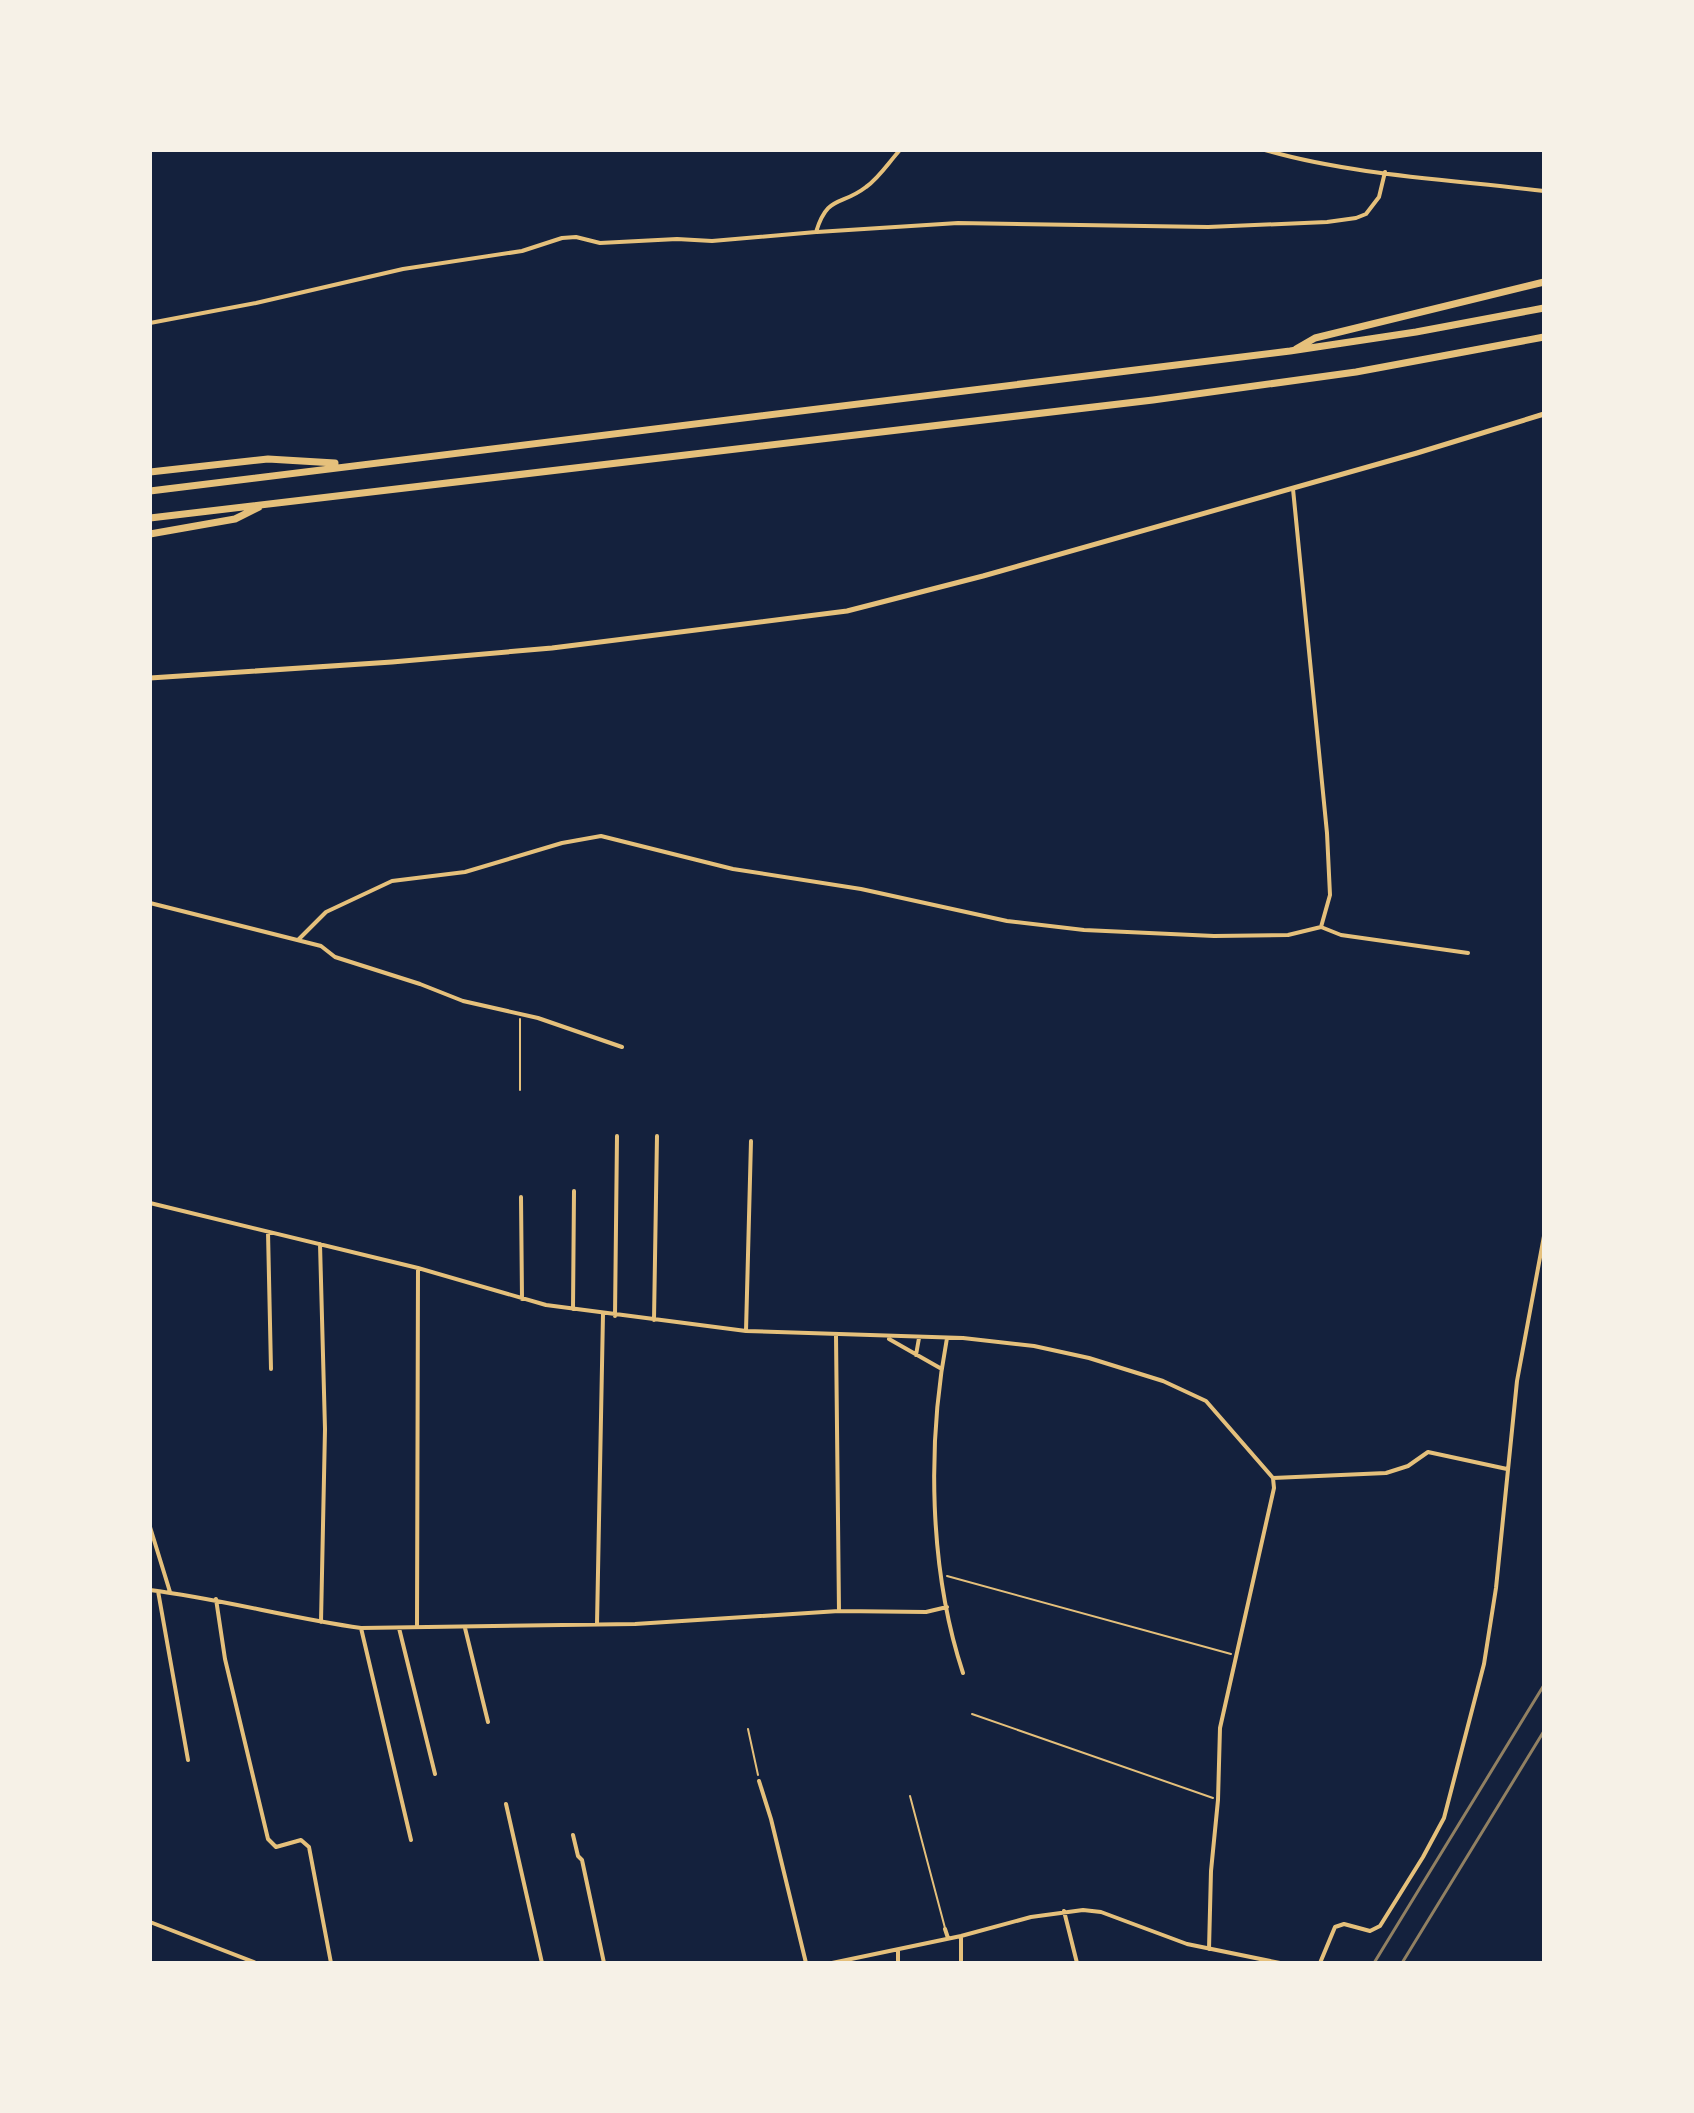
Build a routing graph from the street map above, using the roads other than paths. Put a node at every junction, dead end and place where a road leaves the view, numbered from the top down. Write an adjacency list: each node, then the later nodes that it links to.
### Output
1 (900, 150): 5 (street)
2 (1265, 150): 3 (street)
3 (1385, 172): 4 (street); 5 (street)
4 (1544, 191)
5 (816, 232): 8 (street)
6 (1544, 282): 10 (highway)
7 (1544, 308): 10 (highway)
8 (150, 323)
9 (1544, 337): 16 (highway)
10 (1290, 351): 12 (highway)
11 (1544, 414): 14 (street)
12 (353, 465): 13 (highway); 15 (highway)
13 (150, 472)
14 (1293, 486): 19 (street); 21 (street)
15 (150, 491)
16 (265, 505): 17 (highway); 18 (highway)
17 (150, 518)
18 (150, 534)
19 (150, 678)
20 (150, 903): 22 (street)
21 (1321, 927): 22 (street); 23 (street)
22 (298, 940): 24 (street)
23 (1468, 953)
24 (622, 1047)
25 (617, 1136): 38 (street)
26 (657, 1136): 39 (street)
27 (751, 1141): 40 (street)
28 (574, 1191): 36 (street)
29 (521, 1197): 35 (street)
30 (150, 1203): 31 (street)
31 (268, 1232): 33 (street); 46 (street)
32 (1544, 1236): 48 (street)
33 (320, 1244): 34 (street); 57 (street)
34 (418, 1268): 35 (street); 59 (street)
35 (522, 1299): 36 (street)
36 (573, 1309): 37 (street)
37 (603, 1314): 38 (street); 58 (street)
38 (615, 1316): 39 (street)
39 (654, 1320): 40 (street)
40 (746, 1331): 41 (street)
41 (836, 1335): 42 (street); 56 (street)
42 (887, 1338): 43 (street); 45 (street)
43 (919, 1338): 44 (street); 45 (street)
44 (947, 1338): 47 (street); 49 (street)
45 (916, 1355): 47 (street)
46 (271, 1369)
47 (941, 1369): 55 (street)
48 (1507, 1469): 49 (street); 89 (street)
49 (1273, 1478): 77 (street)
50 (150, 1527): 53 (street)
51 (150, 1590): 52 (street)
52 (158, 1591): 53 (street); 65 (street)
53 (170, 1592): 54 (street)
54 (216, 1599): 57 (street); 80 (street)
55 (947, 1607): 56 (street); 63 (street)
56 (839, 1611): 58 (street)
57 (321, 1623): 61 (street)
58 (597, 1624): 62 (street)
59 (417, 1626): 60 (street); 62 (street)
60 (399, 1627): 61 (street); 66 (street)
61 (361, 1628): 71 (street)
62 (465, 1628): 64 (street)
63 (963, 1673)
64 (488, 1722)
65 (188, 1760)
66 (435, 1774)
67 (759, 1781): 83 (street)
68 (910, 1796): 74 (lane)
69 (506, 1804): 81 (street)
70 (573, 1835): 82 (street)
71 (411, 1840)
72 (1064, 1911): 75 (street); 77 (street); 87 (street)
73 (150, 1922): 79 (street)
74 (945, 1929): 76 (street)
75 (961, 1936): 76 (street); 86 (street)
76 (948, 1938): 78 (street)
77 (1209, 1949): 88 (street)
78 (898, 1950): 84 (street); 85 (street)
79 (256, 1963)
80 (331, 1963)
81 (542, 1963)
82 (604, 1963)
83 (806, 1963)
84 (832, 1963)
85 (898, 1963)
86 (961, 1963)
87 (1077, 1963)
88 (1280, 1963)
89 (1320, 1963)

